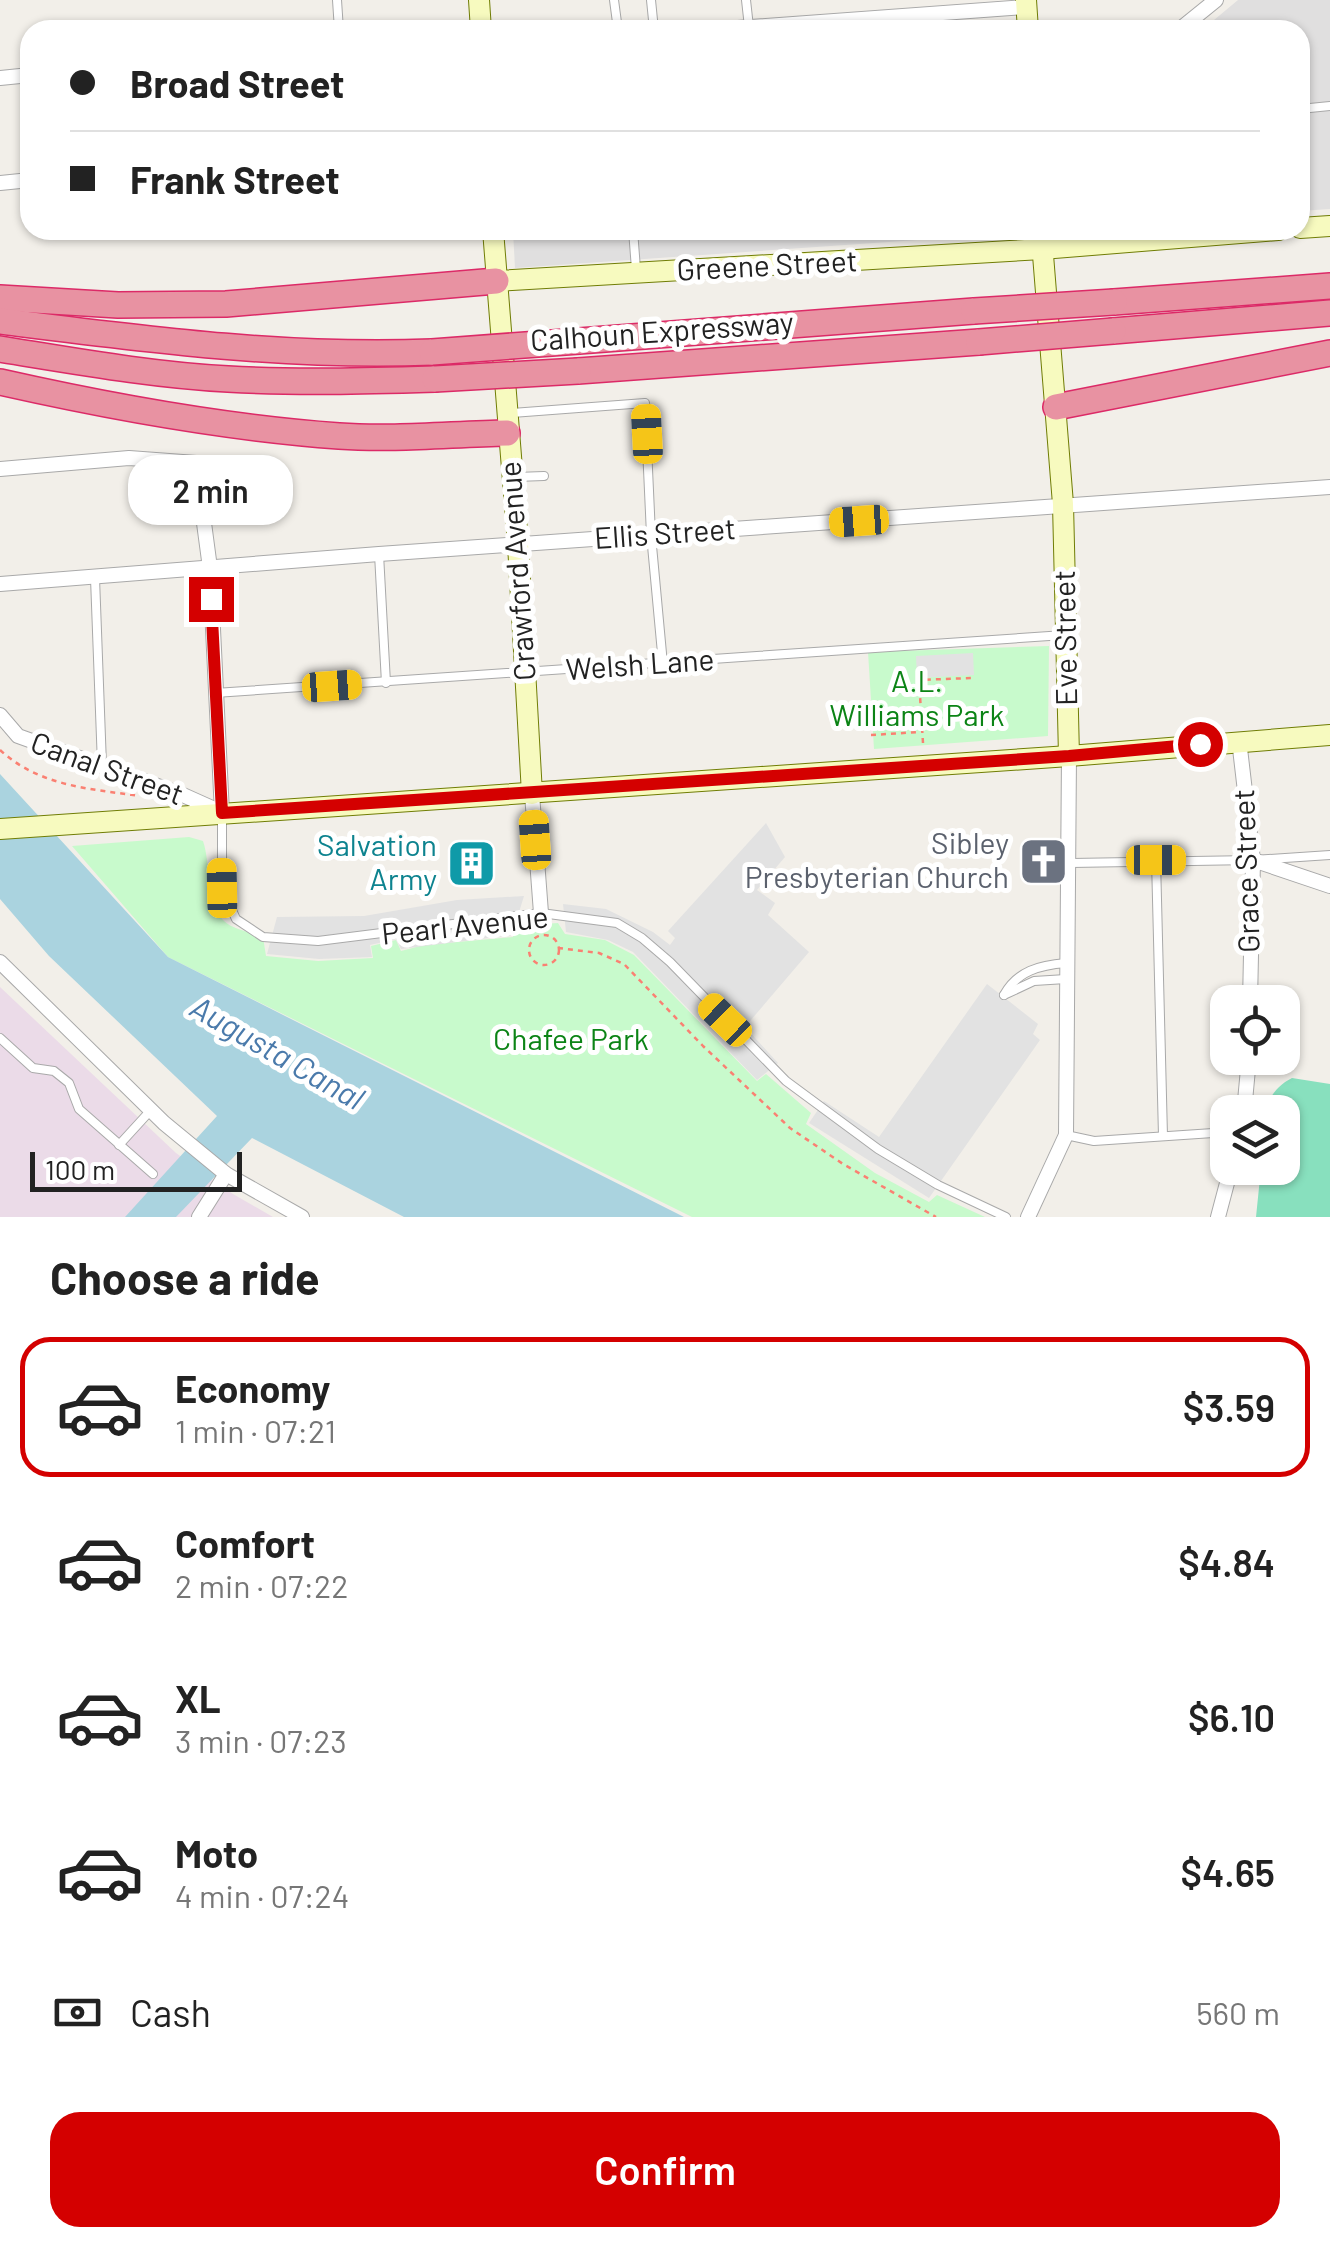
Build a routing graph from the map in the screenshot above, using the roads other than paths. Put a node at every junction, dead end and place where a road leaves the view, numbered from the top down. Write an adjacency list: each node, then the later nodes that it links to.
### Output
1 (1216, 0): 4 (street)
2 (1026, 4): 3 (street)
3 (833, 20)
4 (1191, 20)
5 (494, 240): 10 (street, Crawford Avenue)
6 (634, 240): 9 (lane)
7 (1029, 240): 9 (street, Greene Street)
8 (1041, 240): 18 (street, Eve Street)
9 (636, 274): 10 (street, Greene Street)
10 (496, 281): 12 (highway); 19 (street, Crawford Avenue)
11 (1330, 286): 14 (highway, Calhoun Expressway, bridge)
12 (0, 298)
13 (1330, 313): 15 (highway, Calhoun Expressway, bridge)
14 (0, 321)
15 (0, 349)
16 (1330, 353): 18 (highway)
17 (0, 382): 19 (highway)
18 (1056, 407): 24 (street, Eve Street)
19 (507, 423): 22 (street, Crawford Avenue); 25 (lane)
20 (0, 469): 28 (street)
21 (544, 476): 22 (lane)
22 (511, 477): 26 (street, Crawford Avenue)
23 (1330, 488): 24 (street, Ellis Street)
24 (1062, 504): 25 (street, Ellis Street); 31 (street, Eve Street)
25 (651, 536): 26 (street, Ellis Street); 32 (lane)
26 (518, 544): 27 (street, Ellis Street); 33 (street, Crawford Avenue)
27 (379, 554): 28 (street, Ellis Street); 34 (lane)
28 (210, 568): 29 (street, Ellis Street); 35 (street)
29 (95, 578): 30 (street, Ellis Street); 40 (lane)
30 (0, 584)
31 (1064, 635): 32 (lane, Welsh Lane); 39 (street, Eve Street)
32 (663, 664): 33 (lane, Welsh Lane)
33 (526, 673): 34 (lane, Welsh Lane); 41 (street, Crawford Avenue)
34 (386, 683): 35 (lane, Welsh Lane)
35 (215, 694): 42 (street)
36 (0, 715): 40 (street, Canal Street)
37 (1330, 735): 38 (street)
38 (1239, 740): 39 (street); 46 (street, Grace Street)
39 (1069, 756): 41 (street); 47 (street, Eve Street)
40 (102, 765): 42 (street, Canal Street)
41 (532, 794): 42 (street); 49 (street, Crawford Avenue)
42 (222, 813): 43 (street); 49 (lane, Pearl Avenue)
43 (0, 828)
44 (1330, 854): 46 (lane)
45 (1156, 860): 46 (lane); 47 (lane); 58 (lane)
46 (1253, 860): 48 (street); 53 (street, Grace Street)
47 (1071, 863): 50 (street, Eve Street)
48 (1330, 886)
49 (541, 913): 65 (lane, Pearl Avenue)
50 (1066, 963): 52 (street, Eve Street); 52 (lane)
51 (2, 970): 55 (street)
52 (1066, 979): 57 (street, Eve Street)
53 (1250, 985)
54 (0, 1038): 59 (lane)
55 (151, 1110): 59 (lane); 61 (street)
56 (1210, 1133): 58 (lane)
57 (1066, 1135): 58 (lane); 66 (street, Eve Street)
58 (1163, 1136)
59 (119, 1144): 60 (lane)
60 (152, 1174)
61 (226, 1174): 63 (street); 64 (street)
62 (1226, 1185): 67 (street)
63 (199, 1217)
64 (302, 1217)
65 (1006, 1217)
66 (1028, 1217)
67 (1218, 1217)

